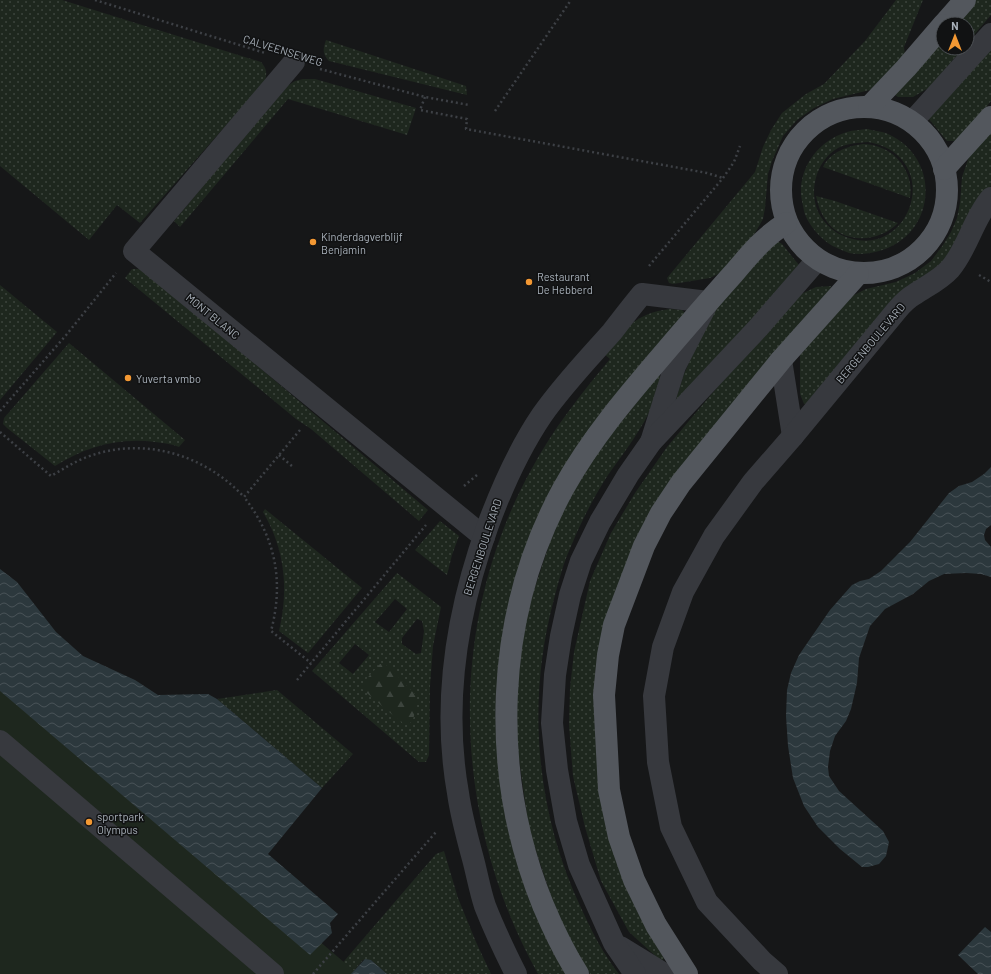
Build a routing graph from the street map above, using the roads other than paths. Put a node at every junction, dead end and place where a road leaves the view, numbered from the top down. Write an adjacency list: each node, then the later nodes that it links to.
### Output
1 (965, 0): 2 (main road)
2 (952, 16)
3 (991, 34): 8 (street)
4 (935, 35): 6 (main road)
5 (294, 62): 18 (street, MONT BLANC)
6 (869, 107): 8 (main road); 11 (main road)
7 (991, 117): 9 (main road)
8 (912, 122): 9 (main road)
9 (944, 169): 13 (main road)
10 (991, 198): 16 (street, BERGENBOULEVARD)
11 (786, 223): 12 (main road); 14 (main road)
12 (818, 260): 13 (main road); 17 (street)
13 (858, 274): 15 (main road)
14 (708, 302): 17 (street); 18 (street, BERGENBOULEVARD); 23 (main road)
15 (781, 360): 16 (street); 26 (main road)
16 (793, 436): 27 (street, BERGENBOULEVARD)
17 (651, 442): 20 (street)
18 (484, 537): 22 (street, BERGENBOULEVARD)
19 (0, 741): 21 (street)
20 (614, 943): 24 (street); 25 (street)
21 (273, 974)
22 (516, 974)
23 (578, 974)
24 (635, 974)
25 (664, 974)
26 (687, 974)
27 (777, 974)

